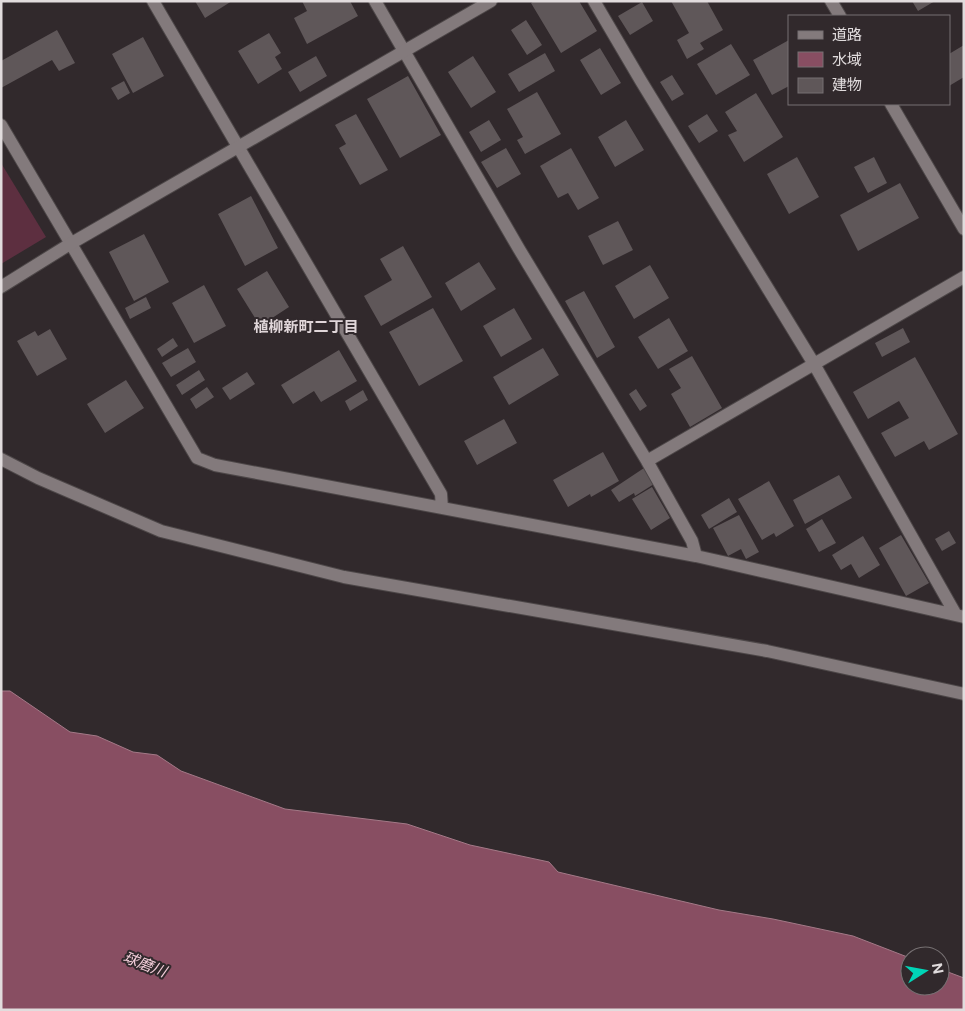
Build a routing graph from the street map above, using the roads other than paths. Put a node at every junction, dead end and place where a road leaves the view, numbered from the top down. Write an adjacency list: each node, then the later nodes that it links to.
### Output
1 (153, 1): 10 (street)
2 (375, 1): 7 (street)
3 (491, 1): 7 (street)
4 (594, 1): 15 (street)
5 (831, 1): 6 (street)
6 (839, 15)
7 (403, 51): 10 (street); 17 (street)
8 (892, 105): 11 (street)
9 (1, 125): 12 (street)
10 (238, 147): 12 (street); 18 (street)
11 (964, 229)
12 (70, 244): 14 (street); 18 (street)
13 (964, 277): 15 (street)
14 (1, 287)
15 (814, 364): 17 (street); 20 (street)
16 (1, 459): 21 (street)
17 (647, 461): 19 (street)
18 (442, 508): 19 (street)
19 (696, 556): 20 (street)
20 (960, 616)
21 (964, 694)

